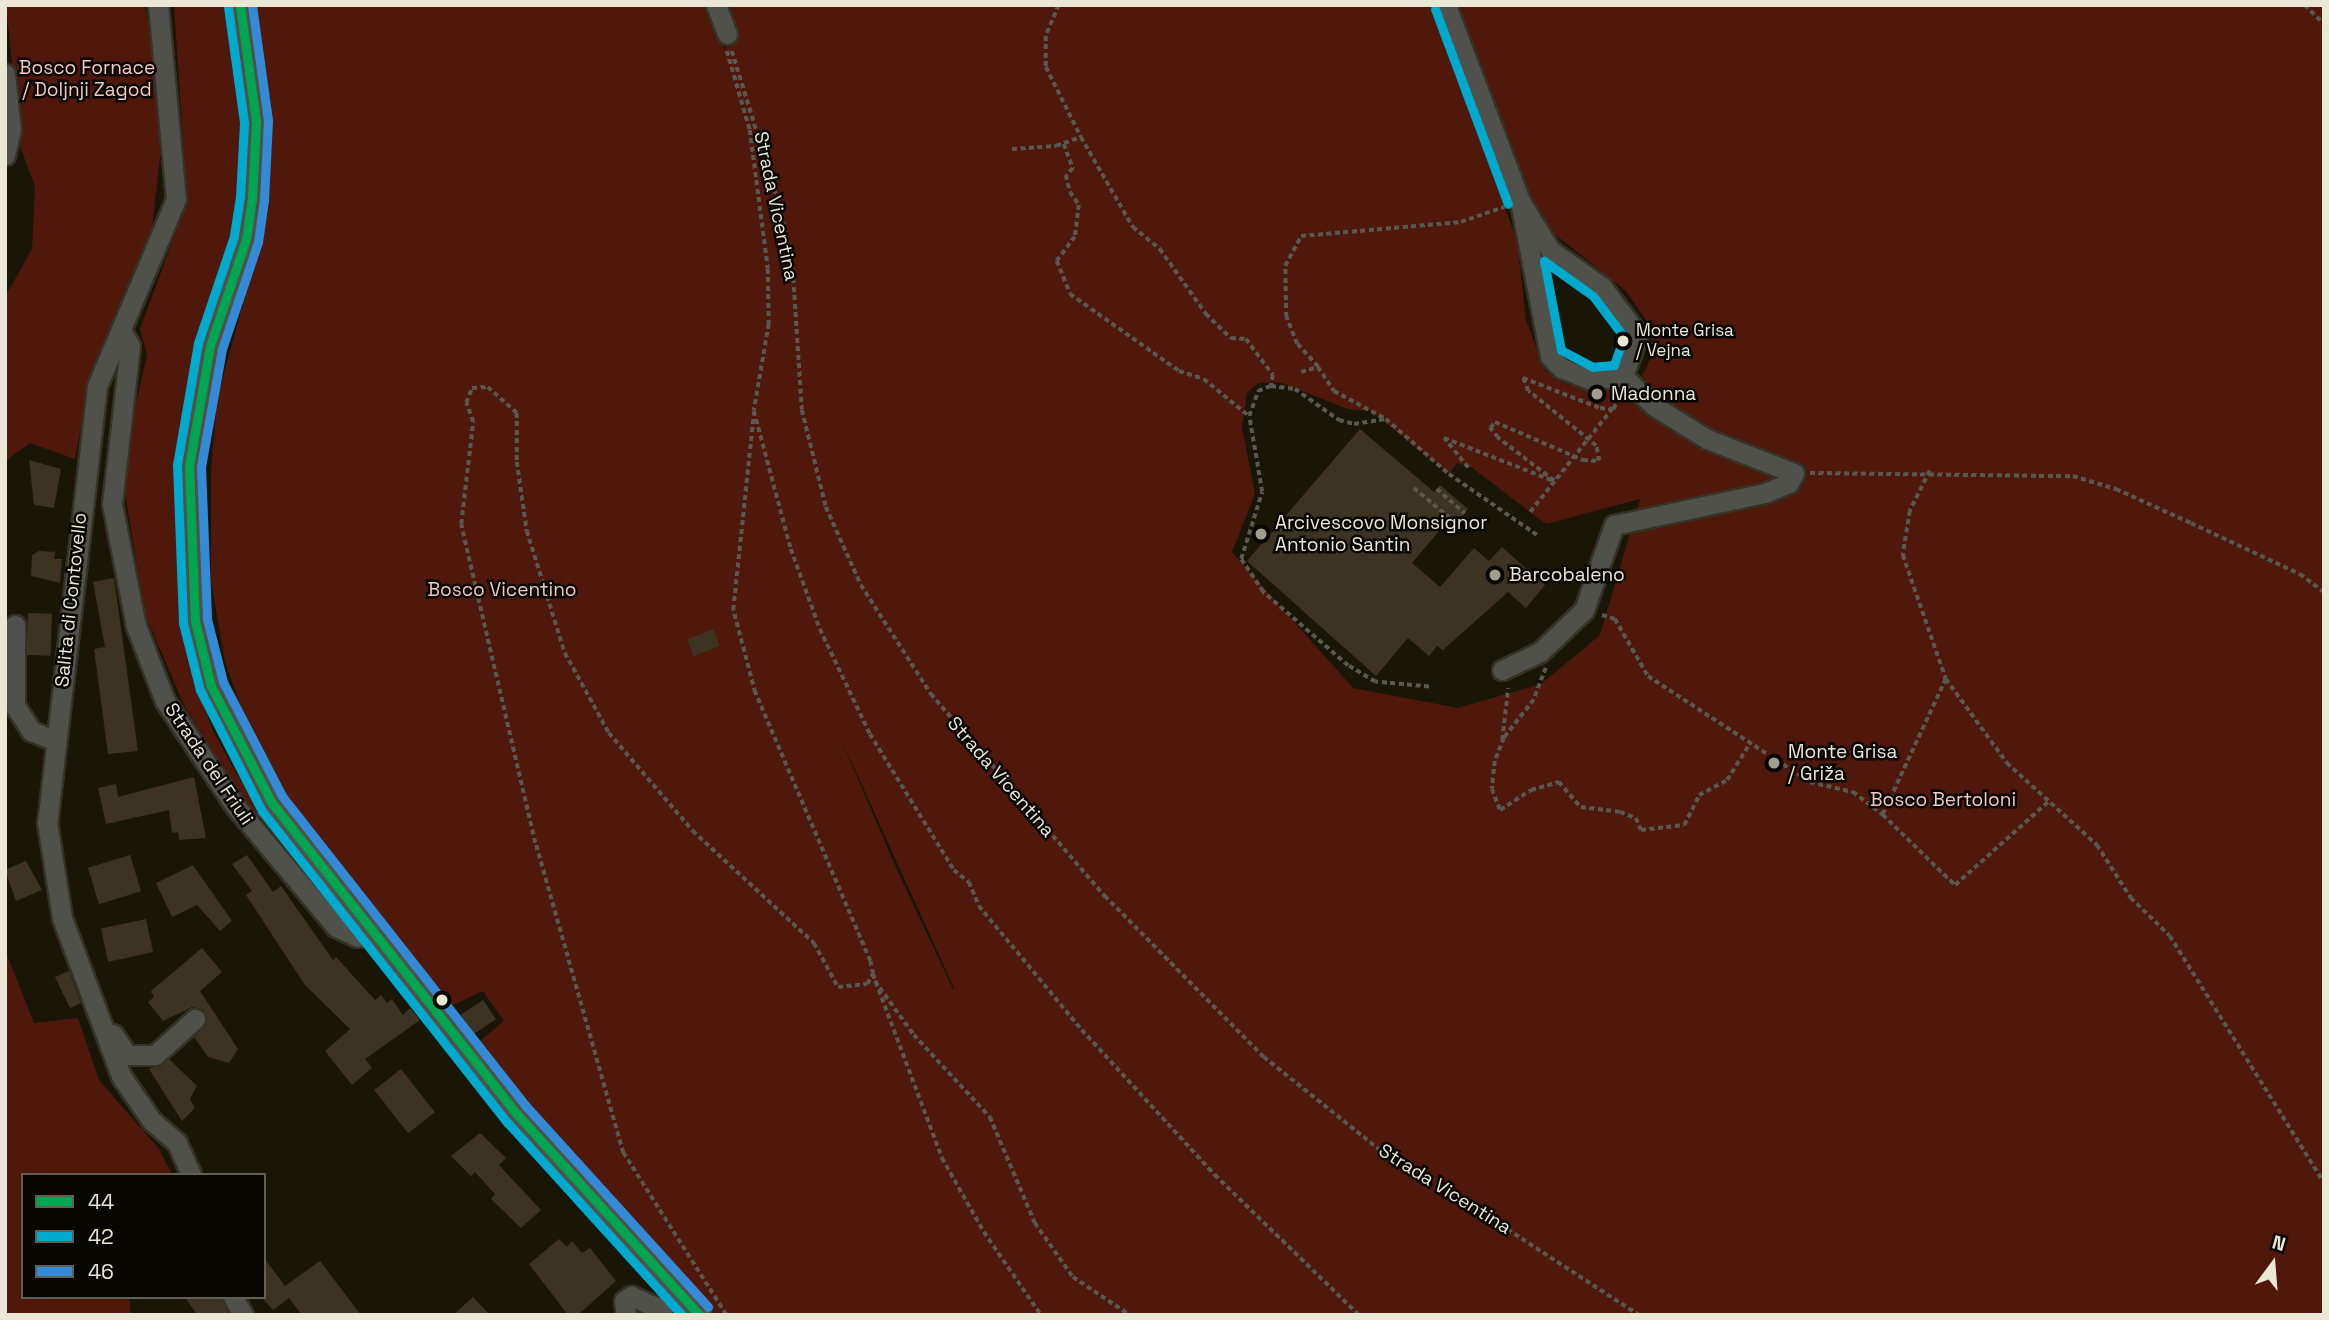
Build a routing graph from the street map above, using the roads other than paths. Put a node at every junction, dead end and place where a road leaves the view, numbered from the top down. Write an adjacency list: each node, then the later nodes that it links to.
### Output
1 (158, 5): 9 (street, Salita di Contovello)
2 (240, 5): 14 (main road, Strada del Friuli)
3 (716, 5): 5 (street)
4 (1446, 5): 8 (street)
5 (727, 34)
6 (5, 74): 7 (street)
7 (5, 155)
8 (1520, 201): 10 (street); 10 (street)
9 (122, 331): 13 (street, Salita di Contovello); 14 (street, Strada del Friuli)
10 (1623, 376): 12 (street)
11 (15, 625): 13 (street)
12 (1507, 668)
13 (53, 740): 16 (street, Salita di Contovello)
14 (374, 934): 18 (main road, Strada del Friuli)
15 (195, 1019): 16 (street)
16 (103, 1032): 17 (street, Salita di Contovello)
17 (190, 1173)
18 (679, 1293): 21 (street); 22 (main road, Strada del Friuli)
19 (234, 1299): 20 (street)
20 (243, 1315)
21 (626, 1315)
22 (699, 1315)

